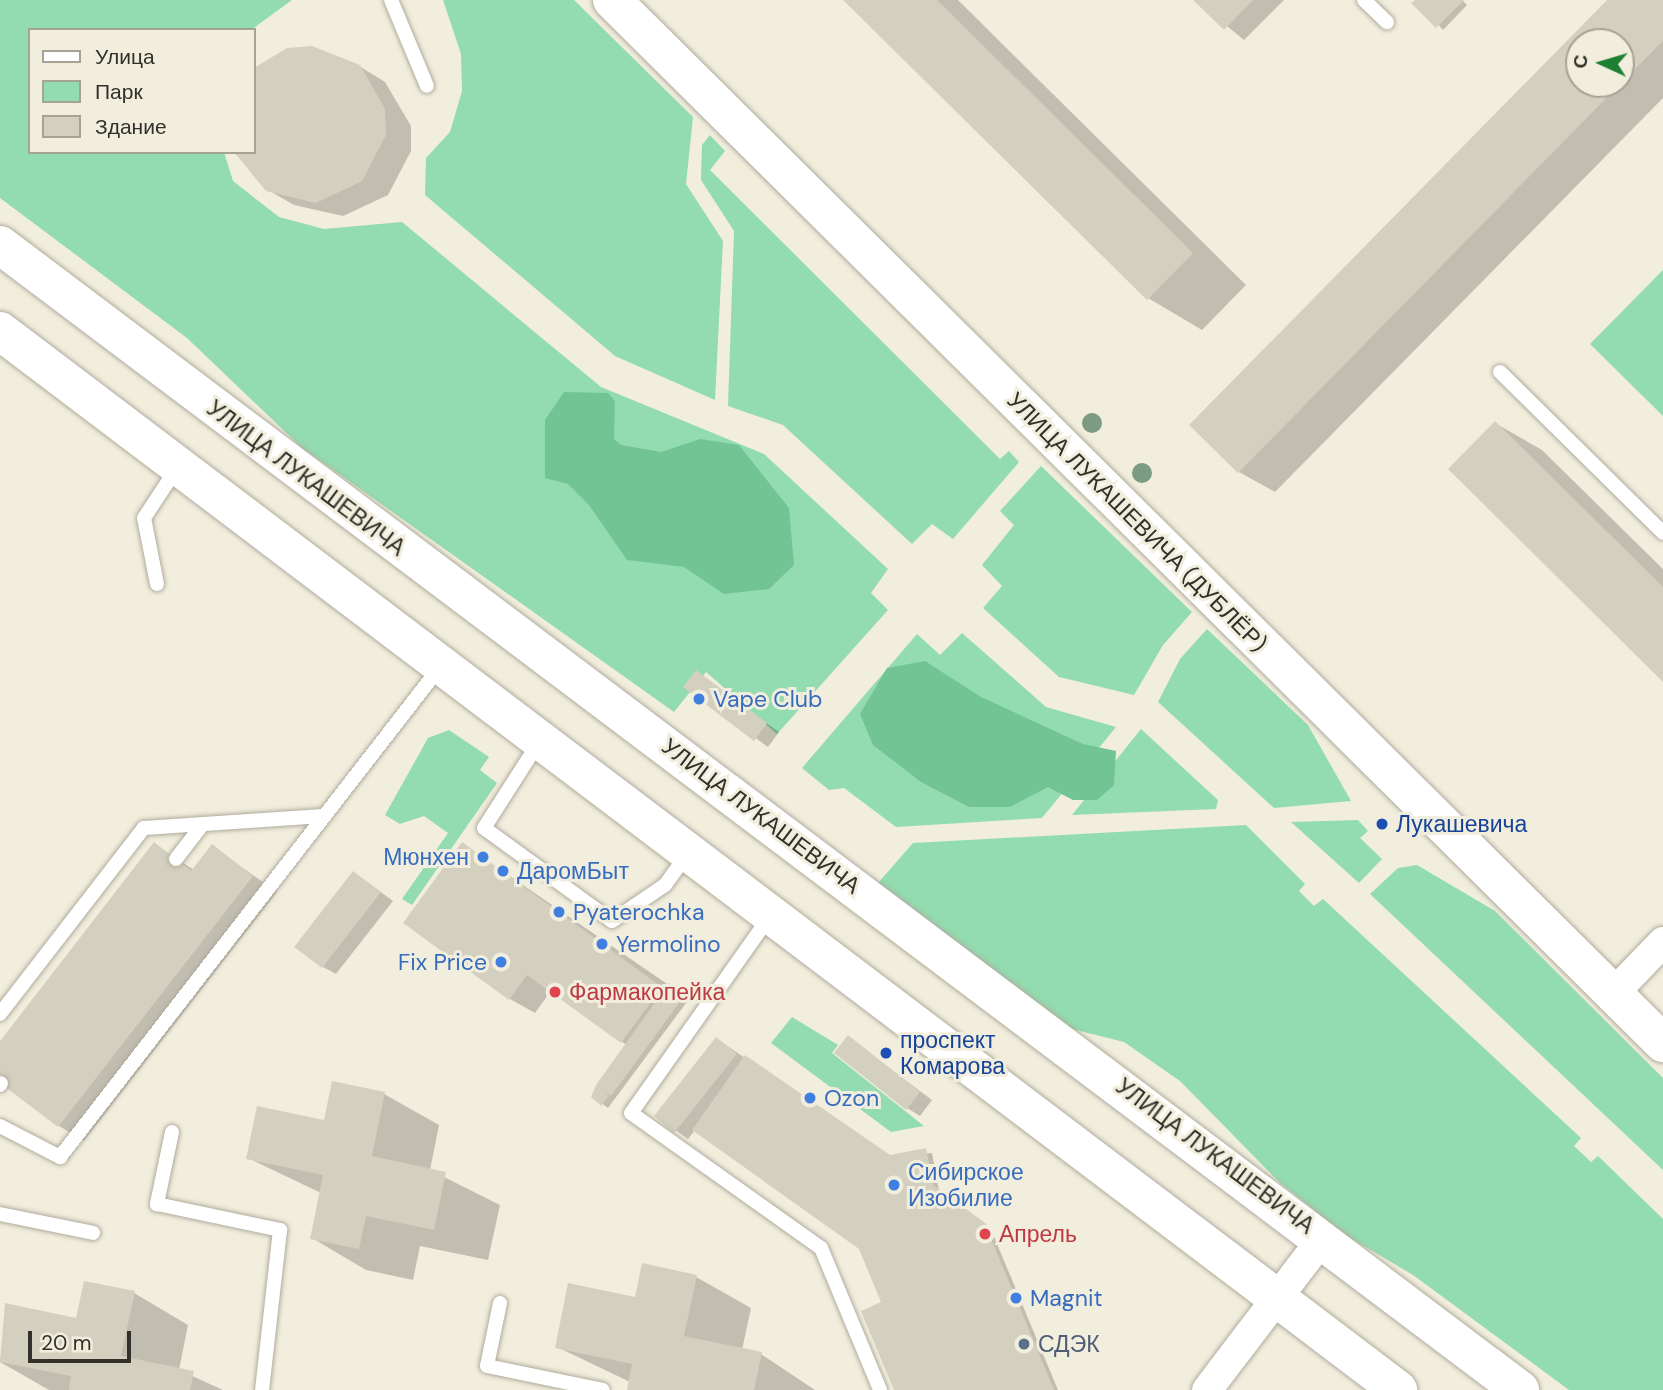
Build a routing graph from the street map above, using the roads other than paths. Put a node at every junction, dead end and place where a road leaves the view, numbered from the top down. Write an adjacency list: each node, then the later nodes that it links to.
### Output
1 (391, 0): 5 (lane)
2 (612, 0): 20 (main road, УЛИЦА ЛУКАШЕВИЧА (ДУБЛЁР))
3 (1364, 0): 4 (lane)
4 (1387, 22)
5 (427, 86)
6 (0, 245): 27 (main road, УЛИЦА ЛУКАШЕВИЧА)
7 (0, 331): 9 (main road)
8 (1500, 372): 10 (lane)
9 (178, 467): 11 (lane); 12 (main road)
10 (1663, 533)
11 (158, 584)
12 (441, 666): 13 (main road); 14 (lane)
13 (540, 741): 16 (main road); 16 (lane)
14 (324, 816): 15 (lane); 23 (lane)
15 (202, 824): 17 (lane); 21 (lane)
16 (688, 853): 18 (main road)
17 (176, 859)
18 (771, 915): 28 (main road); 33 (lane)
19 (1663, 942): 20 (street)
20 (1613, 993): 22 (main road, УЛИЦА ЛУКАШЕВИЧА (ДУБЛЁР))
21 (0, 1014)
22 (1663, 1043)
23 (0, 1126)
24 (172, 1132): 31 (lane)
25 (0, 1214): 26 (lane)
26 (93, 1233)
27 (1323, 1238): 28 (street); 35 (main road, УЛИЦА ЛУКАШЕВИЧА)
28 (1277, 1300): 30 (main road); 34 (street)
29 (500, 1303): 32 (lane)
30 (1387, 1387)
31 (262, 1390)
32 (603, 1390)
33 (880, 1390)
34 (1208, 1390)
35 (1520, 1390)

